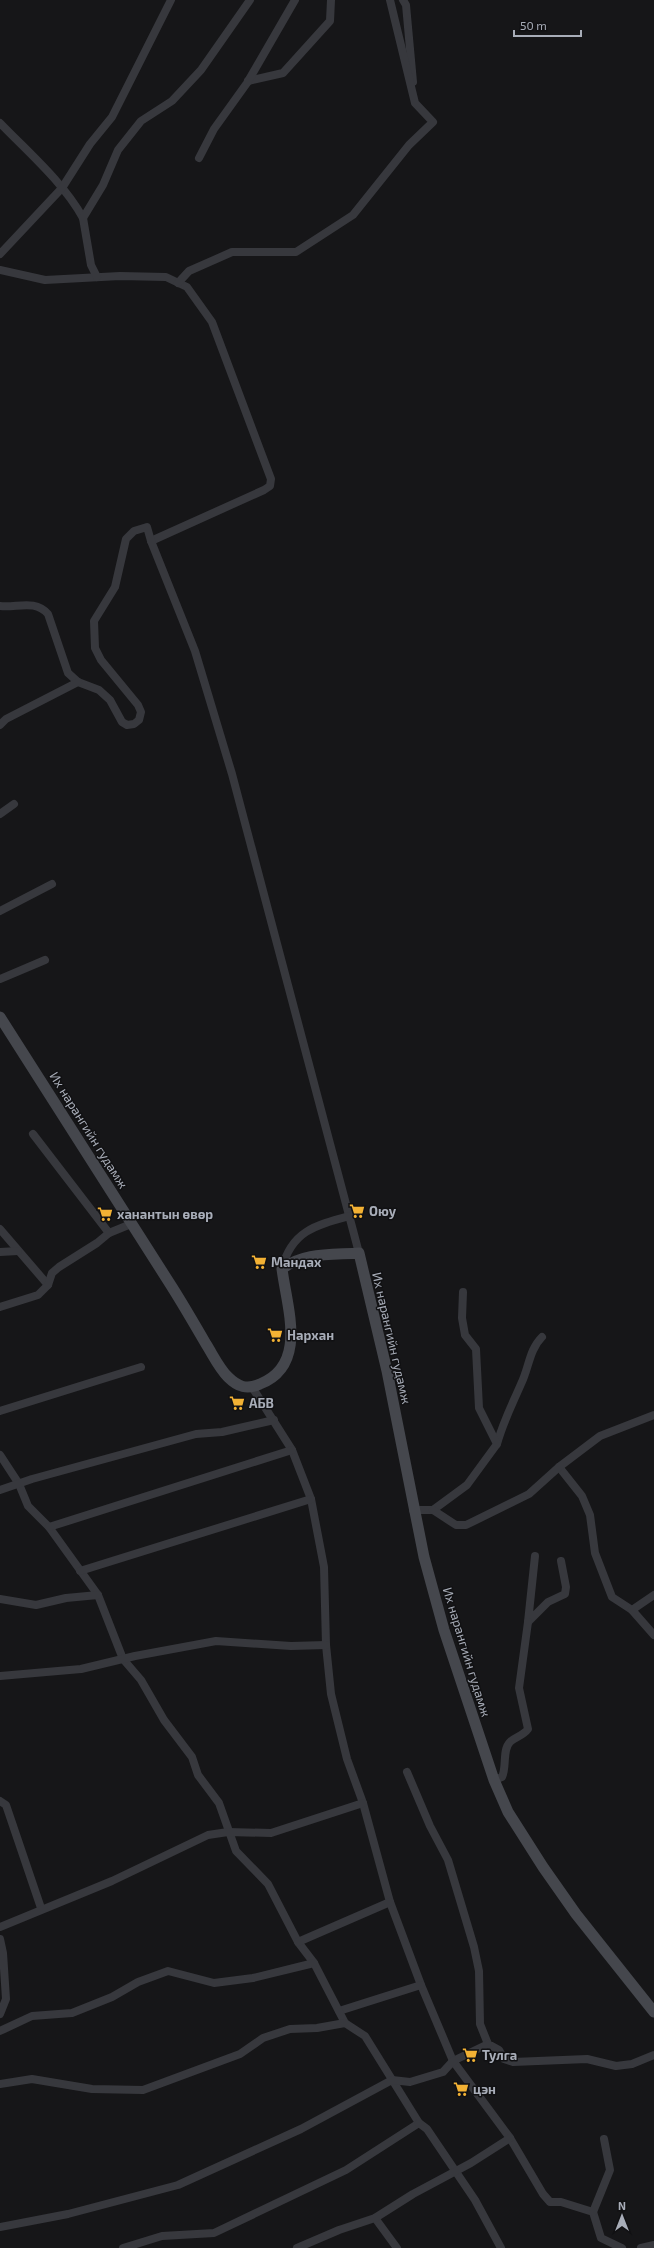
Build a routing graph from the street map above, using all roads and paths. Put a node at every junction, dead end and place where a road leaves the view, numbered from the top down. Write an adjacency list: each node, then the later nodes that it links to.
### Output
1 (171, 0): 11 (street)
2 (250, 0): 12 (street)
3 (295, 0): 7 (street)
4 (331, 0): 7 (street)
5 (390, 0): 8 (street)
6 (403, 0): 8 (street)
7 (248, 81): 10 (street)
8 (416, 103): 16 (street)
9 (0, 123): 11 (street)
10 (199, 158)
11 (62, 188): 12 (street); 13 (street)
12 (83, 218): 15 (street)
13 (0, 254)
14 (0, 270): 15 (street)
15 (97, 277): 16 (street)
16 (178, 283): 17 (street)
17 (151, 541): 19 (street); 29 (street)
18 (0, 606): 19 (street)
19 (78, 682): 20 (street)
20 (0, 725)
21 (14, 804): 22 (street)
22 (0, 814)
23 (52, 884): 24 (street)
24 (0, 911)
25 (45, 960): 26 (street)
26 (0, 979)
27 (0, 1017): 30 (main road, Их нарангийн гудамж)
28 (33, 1134): 32 (street)
29 (350, 1216): 35 (street); 36 (street)
30 (131, 1224): 32 (street); 42 (main road, Их нарангийн гудамж)
31 (0, 1229): 33 (street)
32 (109, 1232): 37 (street)
33 (18, 1251): 34 (street); 37 (street)
34 (0, 1252)
35 (359, 1253): 36 (main road); 53 (main road, Их нарангийн гудамж)
36 (282, 1269): 42 (main road)
37 (48, 1285): 39 (street)
38 (463, 1292): 46 (street)
39 (0, 1306)
40 (542, 1337): 46 (street)
41 (141, 1367): 43 (street)
42 (252, 1388): 45 (street)
43 (0, 1411)
44 (654, 1416): 49 (street)
45 (274, 1420): 47 (street); 50 (street)
46 (497, 1444): 54 (street)
47 (292, 1450): 52 (street); 55 (street)
48 (0, 1455): 50 (street)
49 (559, 1467): 54 (street); 62 (street)
50 (19, 1484): 51 (street); 55 (street)
51 (0, 1490)
52 (311, 1499): 58 (street); 65 (street)
53 (413, 1510): 54 (street); 69 (main road, Их нарангийн гудамж)
54 (433, 1510)
55 (49, 1527): 58 (street)
56 (535, 1556): 63 (street)
57 (561, 1561): 63 (street)
58 (80, 1571): 59 (street)
59 (98, 1594): 61 (street); 66 (street)
60 (654, 1596): 62 (street)
61 (0, 1599)
62 (632, 1610): 64 (street)
63 (528, 1622): 69 (street)
64 (654, 1635)
65 (326, 1645): 66 (street); 71 (street)
66 (123, 1659): 67 (street); 72 (street)
67 (0, 1676)
68 (407, 1772): 85 (street)
69 (494, 1780): 81 (main road, Их нарангийн гудамж)
70 (0, 1801): 74 (street)
71 (363, 1803): 72 (street); 73 (street)
72 (228, 1832): 74 (street); 77 (street)
73 (390, 1902): 77 (street); 79 (street)
74 (42, 1908): 75 (street)
75 (0, 1927)
76 (0, 1939): 82 (street)
77 (298, 1942): 78 (street)
78 (314, 1963): 80 (street); 84 (street)
79 (421, 1985): 80 (street); 87 (street)
80 (339, 2011): 83 (street)
81 (654, 2012)
82 (0, 2014)
83 (345, 2023): 88 (street); 89 (street)
84 (0, 2031)
85 (488, 2044): 86 (street); 87 (street)
86 (654, 2055)
87 (453, 2061): 88 (street); 91 (street)
88 (392, 2080): 90 (street); 96 (street)
89 (0, 2084)
90 (419, 2124): 93 (street); 98 (street)
91 (510, 2138): 93 (street); 94 (street)
92 (604, 2139): 94 (street)
93 (456, 2171): 95 (street); 101 (street)
94 (593, 2212): 102 (street)
95 (375, 2218): 99 (street); 100 (street)
96 (0, 2227)
97 (654, 2245): 103 (street)
98 (123, 2248)
99 (297, 2248)
100 (397, 2248)
101 (501, 2248)
102 (622, 2248)
103 (640, 2248)

